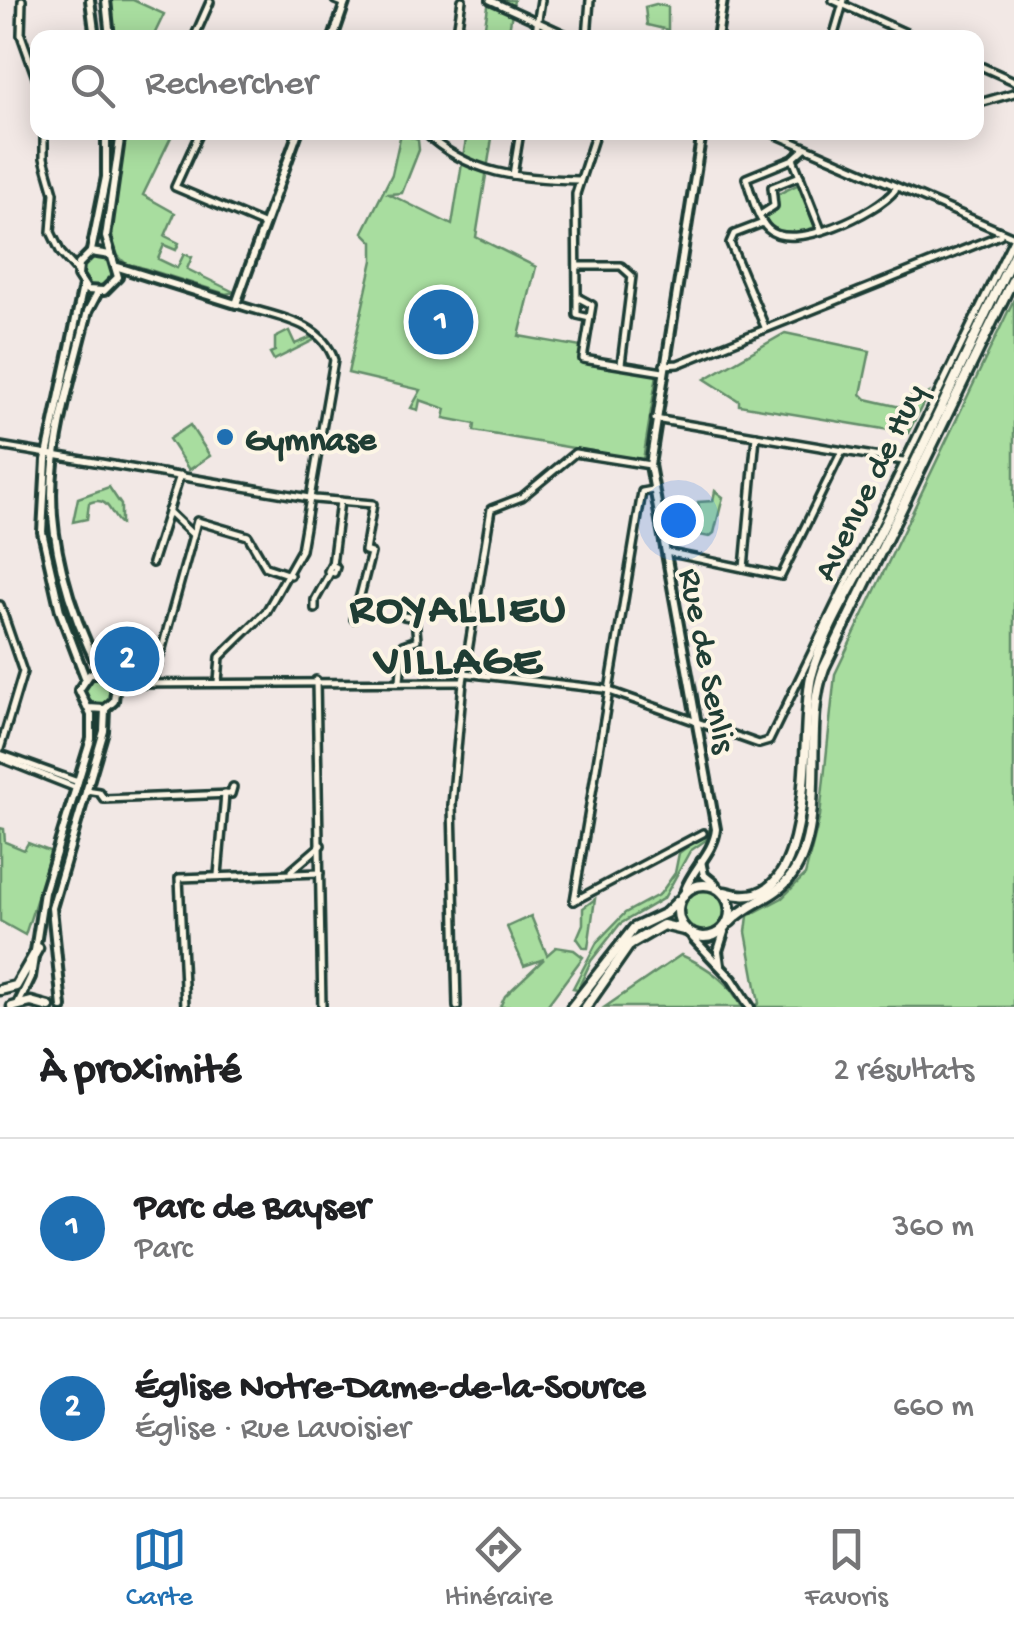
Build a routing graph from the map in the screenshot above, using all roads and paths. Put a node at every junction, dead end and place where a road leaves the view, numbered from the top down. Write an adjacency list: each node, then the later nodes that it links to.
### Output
1 (22, 0): 26 (street)
2 (90, 0): 15 (main road)
3 (106, 0): 16 (main road)
4 (335, 0): 12 (street)
5 (462, 0): 19 (street)
6 (490, 0): 14 (street)
7 (541, 0): 14 (street)
8 (590, 0): 22 (street)
9 (723, 0): 23 (main road)
10 (832, 0): 13 (street)
11 (208, 1): 17 (street)
12 (346, 2): 18 (main road)
13 (843, 2): 24 (street); 25 (street)
14 (538, 20): 20 (street); 21 (street)
15 (93, 30)
16 (109, 30)
17 (197, 30)
18 (336, 30)
19 (457, 30)
20 (536, 30)
21 (557, 30)
22 (587, 30)
23 (718, 30)
24 (835, 30)
25 (901, 30)
26 (30, 61)
27 (984, 68): 28 (street)
28 (1014, 81)
29 (1014, 93): 30 (street)
30 (984, 102)
31 (44, 140): 54 (street)
32 (106, 140): 55 (main road)
33 (119, 140): 57 (main road)
34 (196, 140): 50 (street)
35 (295, 140): 50 (main road)
36 (433, 140): 42 (street)
37 (437, 140): 42 (street)
38 (519, 140): 45 (street)
39 (593, 140): 47 (street)
40 (701, 140): 72 (main road, Rue de Senlis)
41 (787, 140): 43 (street)
42 (436, 143): 45 (street)
43 (804, 148): 44 (street); 48 (street)
44 (793, 159): 46 (street); 49 (street)
45 (513, 175): 47 (street)
46 (800, 176): 49 (street); 51 (street)
47 (579, 180): 59 (street)
48 (895, 190): 51 (street); 52 (street)
49 (762, 219): 51 (street); 70 (street)
50 (265, 225): 68 (main road)
51 (821, 230)
52 (1000, 235): 53 (street); 70 (street)
53 (1014, 237): 78 (street, Avenue de Huy)
54 (59, 250): 58 (street); 61 (street)
55 (91, 252): 57 (main road); 58 (main road)
56 (1014, 254): 122 (main road)
57 (110, 255): 60 (main road)
58 (82, 258): 61 (main road)
59 (578, 266): 67 (street); 71 (street)
60 (118, 267): 62 (main road); 64 (main road)
61 (77, 270): 65 (main road)
62 (133, 274): 64 (main road); 68 (main road)
63 (1014, 277): 124 (main road)
64 (117, 280): 66 (main road)
65 (83, 286): 66 (main road); 77 (main road)
66 (98, 292): 77 (main road)
67 (577, 297): 69 (street); 69 (street)
68 (236, 304): 82 (street)
69 (590, 318): 71 (street)
70 (766, 328): 72 (street)
71 (621, 364): 72 (street)
72 (664, 368): 73 (main road, Rue de Senlis)
73 (655, 420): 74 (street); 79 (main road, Rue de Senlis)
74 (756, 436): 76 (street); 88 (street)
75 (0, 446): 77 (street)
76 (842, 450): 78 (street); 88 (street)
77 (52, 453): 80 (street); 94 (main road); 96 (main road)
78 (903, 460): 106 (street, Avenue de Huy)
79 (650, 465): 81 (main road, Rue de Senlis); 95 (street)
80 (180, 475): 82 (street); 84 (street)
81 (653, 490): 86 (main road, Rue de Senlis); 103 (street)
82 (312, 498): 83 (street); 89 (street)
83 (340, 501): 91 (street); 93 (street)
84 (168, 510): 85 (street); 87 (street)
85 (193, 534): 89 (street); 98 (street)
86 (664, 552): 88 (street); 106 (main road, Rue de Senlis)
87 (152, 562)
88 (744, 568)
89 (291, 575): 100 (street)
90 (0, 604): 107 (street)
91 (316, 610)
92 (404, 616): 99 (street)
93 (354, 620)
94 (101, 673): 96 (main road); 102 (main road)
95 (464, 673): 101 (street); 103 (street)
96 (85, 677): 104 (main road)
97 (316, 680): 99 (street); 100 (street); 113 (street)
98 (152, 681): 100 (street); 102 (street)
99 (400, 681): 101 (street)
100 (218, 682)
101 (462, 682): 136 (street)
102 (116, 684): 105 (main road)
103 (608, 690): 106 (street); 112 (street)
104 (88, 708): 105 (main road); 108 (main road)
105 (105, 709): 110 (main road)
106 (696, 722): 115 (main road, Rue de Senlis)
107 (0, 754): 108 (street)
108 (78, 782): 110 (main road); 114 (main road)
109 (233, 787): 111 (street)
110 (86, 790): 111 (street); 117 (main road)
111 (226, 794): 119 (street)
112 (702, 833)
113 (321, 846): 116 (street); 118 (street)
114 (55, 856): 117 (main road); 128 (main road)
115 (701, 860): 120 (main road); 121 (main road, Rue de Senlis)
116 (322, 872): 118 (street); 135 (street)
117 (63, 873): 133 (main road)
118 (289, 873): 119 (street)
119 (218, 874): 134 (street)
120 (715, 884): 121 (main road); 122 (main road)
121 (685, 890): 123 (main road)
122 (725, 892): 124 (main road)
123 (678, 901): 125 (main road); 137 (main road)
124 (730, 922): 126 (main road)
125 (684, 930): 127 (main road); 138 (main road)
126 (724, 932): 127 (main road); 129 (main road)
127 (694, 938): 129 (main road)
128 (38, 948): 130 (main road); 131 (main road)
129 (720, 966): 139 (main road)
130 (0, 990)
131 (14, 1006): 132 (main road)
132 (49, 1007)
133 (64, 1007)
134 (185, 1007)
135 (322, 1007)
136 (457, 1007)
137 (572, 1007)
138 (586, 1007)
139 (750, 1007)

